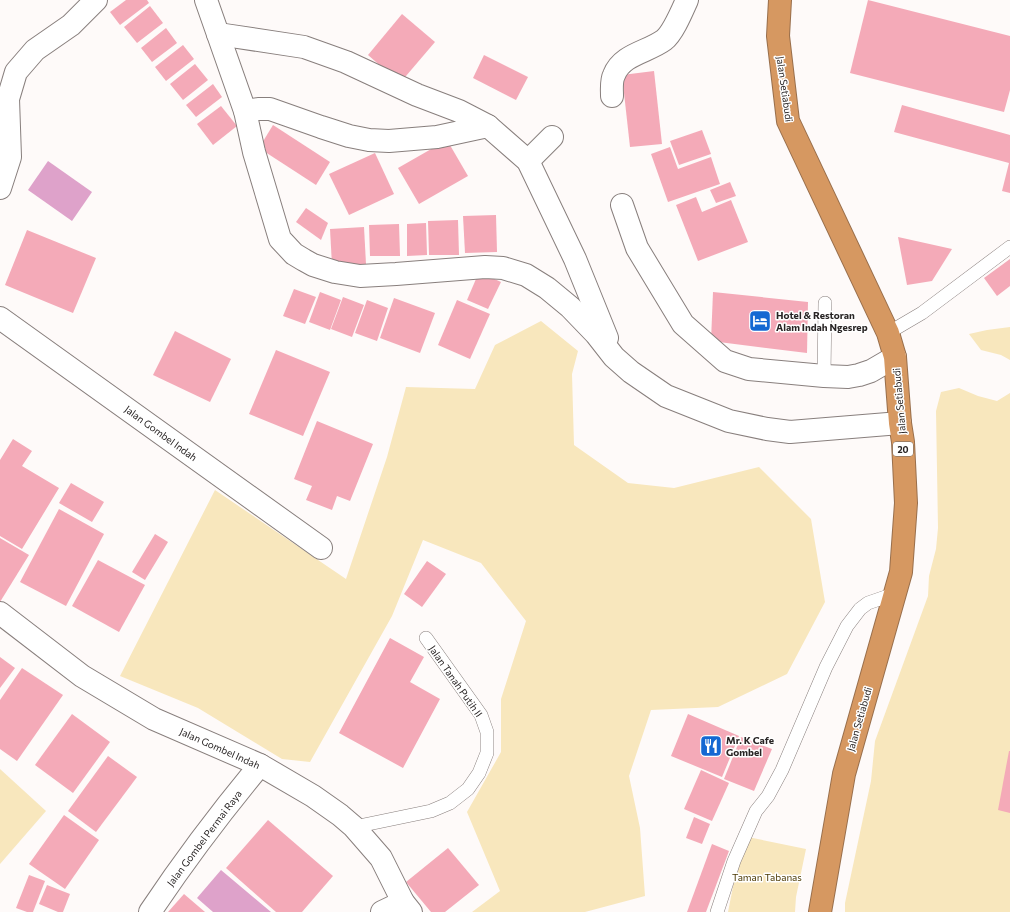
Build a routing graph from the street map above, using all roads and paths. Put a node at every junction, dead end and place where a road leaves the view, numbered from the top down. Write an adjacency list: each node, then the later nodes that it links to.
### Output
1 (96, 0): 11 (street)
2 (206, 0): 5 (street)
3 (687, 0): 6 (street)
4 (780, 0): 16 (highway, Jalan Setiabudi / 20)
5 (218, 34): 7 (street); 8 (street)
6 (612, 96)
7 (245, 111): 8 (street); 18 (street)
8 (488, 126): 10 (street)
9 (552, 137): 10 (street)
10 (528, 161): 18 (street)
11 (0, 188)
12 (622, 205): 19 (street)
13 (1010, 247): 16 (lane)
14 (825, 303): 19 (lane)
15 (0, 318): 21 (street, Jalan Gombel Indah)
16 (888, 333): 17 (highway, Jalan Setiabudi / 20)
17 (895, 357): 19 (street); 20 (highway, Jalan Setiabudi / 20)
18 (614, 358): 20 (street)
19 (824, 376)
20 (900, 423): 22 (highway, Jalan Setiabudi / 20)
21 (321, 548)
22 (894, 594): 30 (lane); 31 (highway, Jalan Setiabudi / 20)
23 (0, 613): 25 (street, Jalan Gombel Indah)
24 (426, 638): 26 (lane, Jalan Tanah Putih II)
25 (260, 765): 26 (street, Jalan Gombel Indah); 28 (street, Jalan Gombel Permai Raya)
26 (354, 827): 27 (street, Jalan Gombel Indah)
27 (407, 907): 29 (street)
28 (150, 912)
29 (382, 912)
30 (717, 912)
31 (820, 912)

